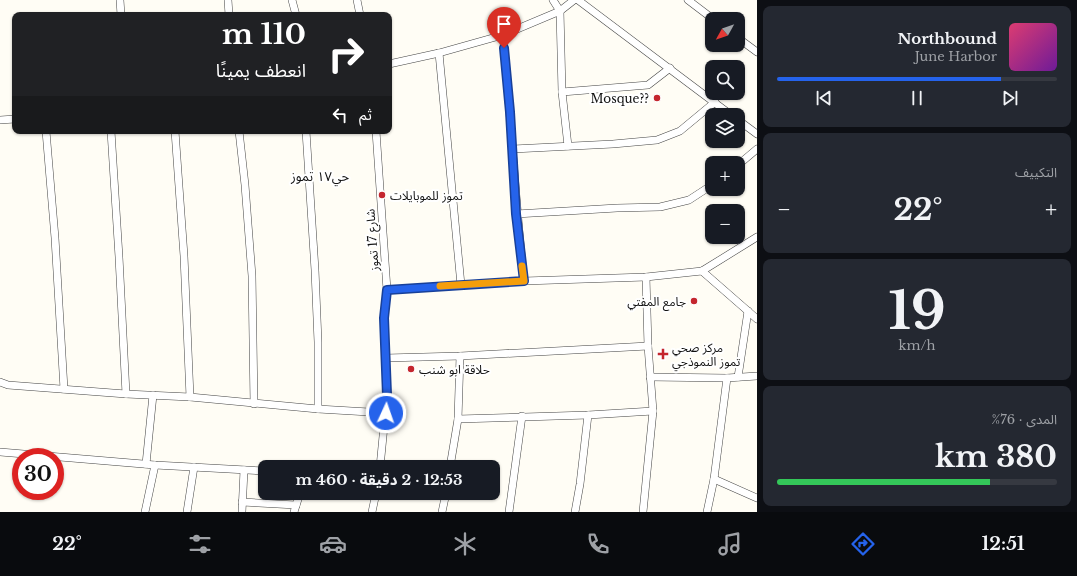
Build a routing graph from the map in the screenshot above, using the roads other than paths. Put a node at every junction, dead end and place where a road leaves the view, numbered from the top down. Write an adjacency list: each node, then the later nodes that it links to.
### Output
1 (120, 0): 10 (street)
2 (228, 0): 11 (street)
3 (292, 0): 12 (street)
4 (357, 0): 13 (street)
5 (553, 0): 9 (street)
6 (574, 0): 9 (street)
7 (578, 0): 20 (street)
8 (688, 0): 14 (street)
9 (560, 11): 15 (street); 21 (street)
10 (121, 12)
11 (229, 12)
12 (295, 12)
13 (359, 12)
14 (705, 13)
15 (503, 35): 18 (street); 35 (street)
16 (745, 43): 17 (street)
17 (757, 52)
18 (439, 53): 19 (street); 44 (street)
19 (392, 63)
20 (670, 68): 21 (street); 22 (street)
21 (562, 92): 34 (street)
22 (715, 102): 23 (street); 34 (street)
23 (723, 108)
24 (12, 119): 25 (street)
25 (0, 120)
26 (745, 125): 33 (street)
27 (46, 134): 56 (street)
28 (111, 134): 57 (street)
29 (176, 134): 59 (street)
30 (239, 134): 60 (street)
31 (306, 134): 61 (street)
32 (376, 134): 45 (street, شارع 17 تموز)
33 (757, 134)
34 (568, 146): 35 (street)
35 (513, 149): 39 (street)
36 (757, 149): 37 (street)
37 (745, 159)
38 (705, 190): 39 (street)
39 (516, 214): 43 (street)
40 (757, 237): 41 (street)
41 (702, 271): 42 (street); 46 (street)
42 (646, 277): 43 (street); 48 (street)
43 (524, 281): 44 (street)
44 (461, 285): 45 (street)
45 (387, 290): 50 (street, شارع 17 تموز)
46 (748, 311): 47 (street); 53 (street)
47 (757, 319)
48 (648, 346): 49 (street); 52 (street)
49 (460, 356): 50 (street); 66 (street)
50 (386, 358): 63 (street, شارع 17 تموز)
51 (757, 376): 53 (street)
52 (650, 377): 54 (street); 62 (street)
53 (738, 377): 54 (street)
54 (727, 378): 75 (street)
55 (0, 382): 56 (street)
56 (64, 389): 57 (street)
57 (126, 394): 58 (street)
58 (153, 395): 59 (street); 70 (street)
59 (190, 397): 60 (street)
60 (254, 404): 61 (street)
61 (318, 409): 63 (street)
62 (653, 411): 64 (street); 88 (street)
63 (386, 413): 68 (street, شارع 17 تموز)
64 (588, 415): 65 (street); 87 (street)
65 (522, 416): 66 (street); 86 (street)
66 (458, 419): 69 (street)
67 (0, 452): 70 (street)
68 (381, 460)
69 (451, 460)
70 (146, 464): 71 (street)
71 (155, 465): 72 (street); 81 (street)
72 (194, 467): 73 (street); 82 (street)
73 (244, 470): 74 (street); 79 (street)
74 (258, 471)
75 (714, 479): 76 (street); 89 (street)
76 (757, 498)
77 (375, 500): 84 (street)
78 (445, 500): 85 (street)
79 (242, 502): 80 (street); 83 (street)
80 (295, 509)
81 (145, 512)
82 (187, 512)
83 (242, 512)
84 (372, 512)
85 (442, 512)
86 (509, 512)
87 (575, 512)
88 (643, 512)
89 (707, 512)

